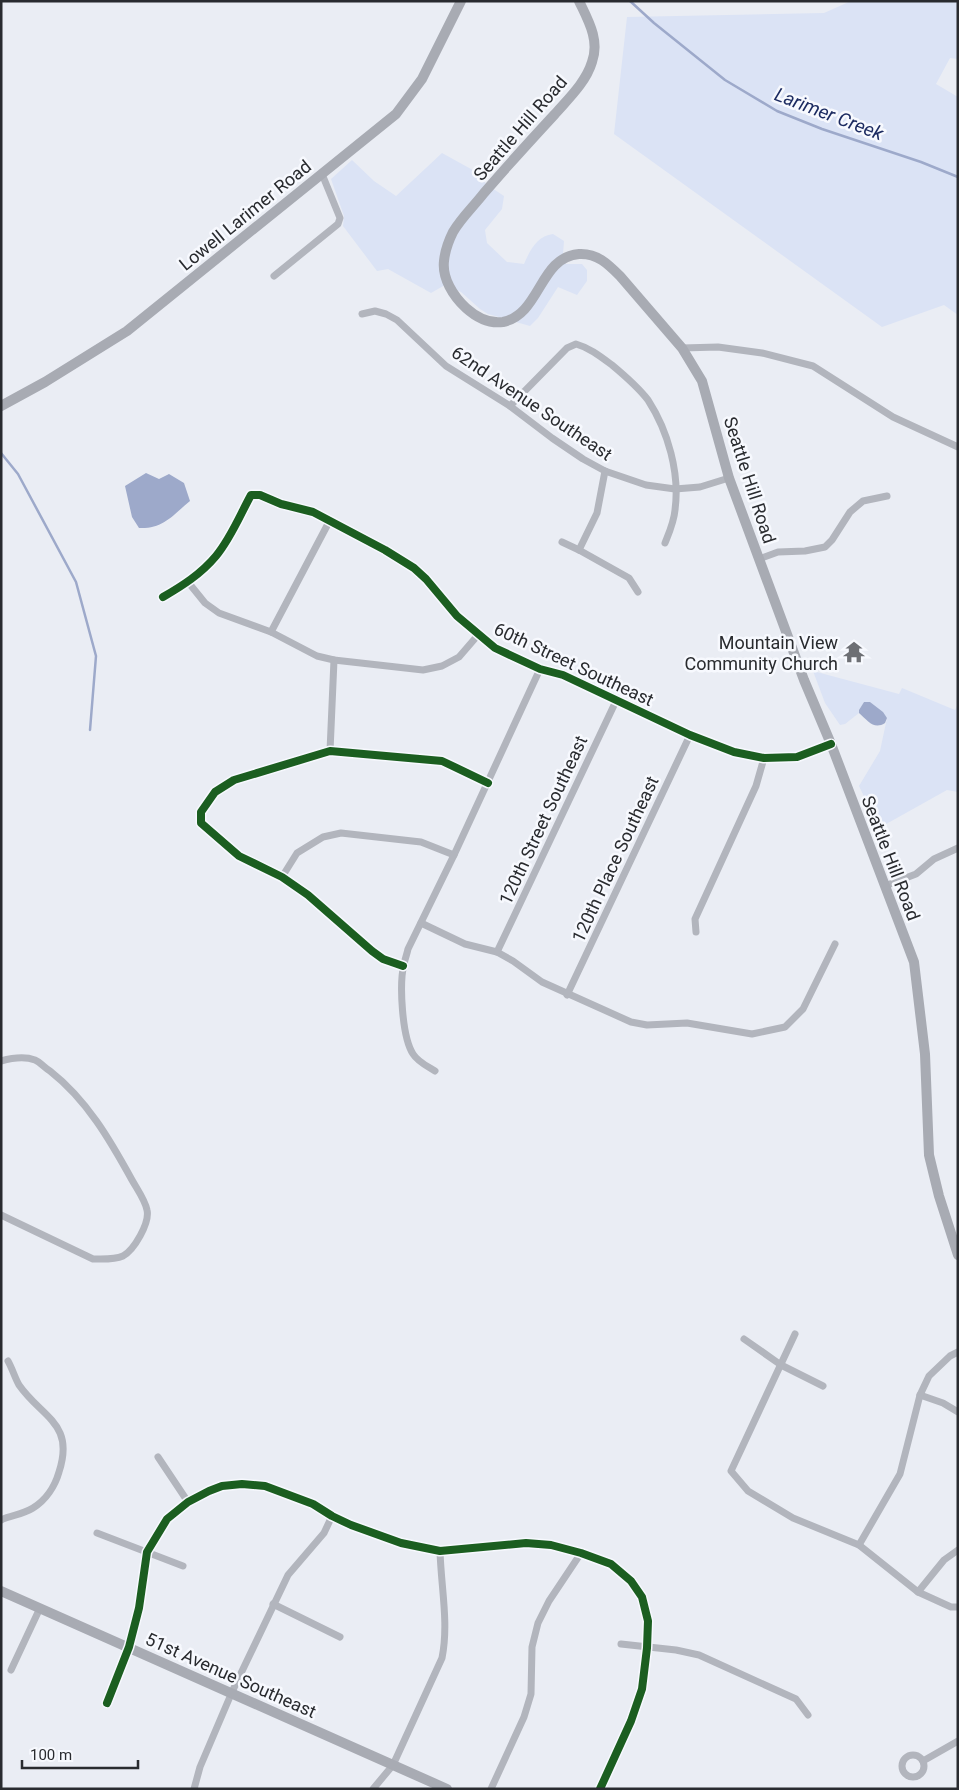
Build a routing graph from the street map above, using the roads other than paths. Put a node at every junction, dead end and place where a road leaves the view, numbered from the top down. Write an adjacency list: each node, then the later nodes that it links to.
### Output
1 (461, 1): 3 (main road, Lowell Larimer Road)
2 (579, 1): 6 (main road, Seattle Hill Road)
3 (322, 174): 4 (street); 7 (main road, Lowell Larimer Road)
4 (274, 276)
5 (362, 314): 8 (street, 62nd Avenue Southeast)
6 (682, 348): 9 (street); 11 (main road, Seattle Hill Road)
7 (1, 406)
8 (510, 406): 10 (street, 62nd Avenue Southeast); 12 (street)
9 (958, 447)
10 (605, 470): 12 (street, 62nd Avenue Southeast); 17 (street)
11 (729, 478): 12 (street, 62nd Avenue Southeast); 18 (main road, Seattle Hill Road)
12 (676, 489): 16 (street)
13 (887, 496): 18 (street)
14 (330, 520): 19 (street, 60th Street Southeast); 22 (street); 23 (street, 60th Street Southeast)
15 (562, 542): 17 (street)
16 (665, 543)
17 (579, 550): 20 (street)
18 (759, 559): 28 (main road, Seattle Hill Road)
19 (188, 582): 21 (street); 22 (street)
20 (638, 592)
21 (163, 597)
22 (270, 632): 24 (street)
23 (478, 636): 24 (street); 25 (street, 60th Street Southeast)
24 (334, 660): 29 (street)
25 (540, 668): 26 (street, 60th Street Southeast); 31 (street)
26 (616, 701): 27 (street, 60th Street Southeast); 39 (street, 120th Street Southeast)
27 (690, 736): 30 (street, 60th Street Southeast); 41 (street, 120th Place Southeast)
28 (831, 744): 30 (street, 60th Street Southeast); 35 (main road, Seattle Hill Road)
29 (330, 751): 31 (street); 34 (street)
30 (764, 758): 37 (street)
31 (488, 783): 33 (street)
32 (958, 848): 35 (street)
33 (454, 855): 34 (street); 36 (street)
34 (282, 877): 40 (street)
35 (885, 886): 45 (main road, Seattle Hill Road)
36 (421, 923): 39 (street); 40 (street)
37 (696, 932)
38 (835, 944): 41 (street)
39 (497, 952): 41 (street)
40 (403, 966): 43 (street)
41 (567, 995)
42 (1, 1061): 44 (street)
43 (435, 1071)
44 (1, 1215)
45 (958, 1255)
46 (796, 1334): 50 (street)
47 (744, 1339): 50 (street)
48 (958, 1352): 52 (street)
49 (8, 1360): 57 (street)
50 (781, 1365): 51 (street); 59 (street)
51 (823, 1386)
52 (920, 1395): 53 (street); 59 (street)
53 (958, 1412)
54 (158, 1457): 55 (street)
55 (188, 1502): 56 (street); 62 (street)
56 (332, 1516): 61 (street); 67 (street)
57 (1, 1520)
58 (97, 1532): 62 (street)
59 (858, 1545): 66 (street)
60 (958, 1550): 66 (street)
61 (440, 1551): 63 (street); 80 (street)
62 (147, 1552): 64 (street); 72 (street)
63 (581, 1553): 73 (street); 84 (street)
64 (183, 1566)
65 (1, 1591): 69 (main road, 51st Avenue Southeast)
66 (918, 1592): 68 (street)
67 (273, 1604): 70 (street); 75 (street)
68 (958, 1607)
69 (40, 1608): 72 (main road, 51st Avenue Southeast); 74 (street)
70 (340, 1637)
71 (620, 1644): 73 (street)
72 (129, 1647): 75 (main road, 51st Avenue Southeast); 76 (street)
73 (647, 1648): 77 (street); 85 (street)
74 (11, 1670)
75 (232, 1692): 80 (main road, 51st Avenue Southeast); 81 (street)
76 (107, 1703)
77 (808, 1715)
78 (958, 1741): 79 (street)
79 (923, 1761)
80 (393, 1765): 82 (street); 83 (main road, 51st Avenue Southeast)
81 (194, 1789)
82 (372, 1789)
83 (447, 1789)
84 (491, 1789)
85 (600, 1789)

